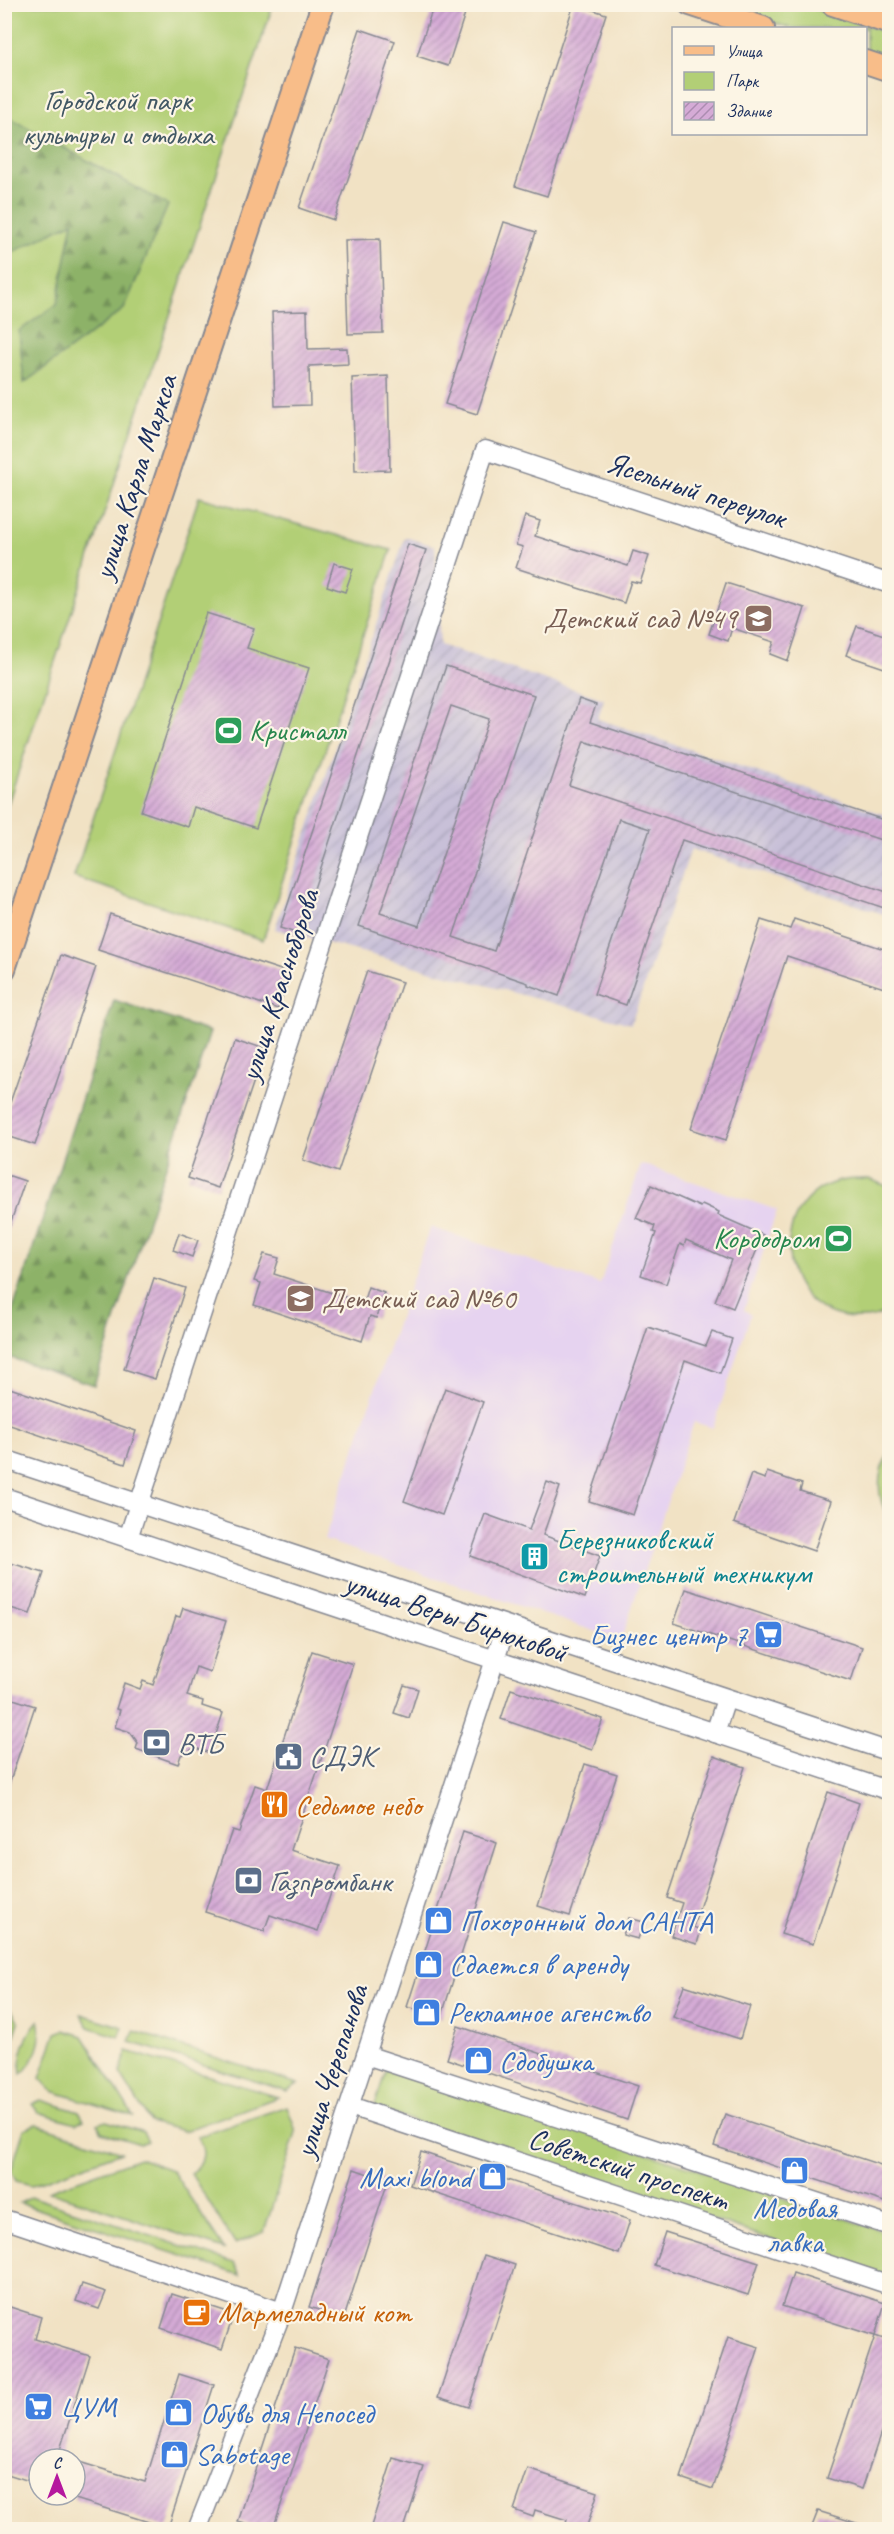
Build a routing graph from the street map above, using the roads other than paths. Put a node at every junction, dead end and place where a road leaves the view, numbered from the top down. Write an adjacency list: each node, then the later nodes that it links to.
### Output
1 (323, 4): 10 (main road, улица Карла Маркса)
2 (690, 4): 5 (main road)
3 (833, 4): 4 (main road)
4 (890, 23)
5 (760, 27)
6 (867, 62): 7 (main road)
7 (890, 70)
8 (485, 450): 9 (street, Ясельный переулок); 13 (street, улица Красноборова)
9 (890, 584)
10 (4, 969)
11 (4, 1460): 13 (street, улица Веры Бирюковой)
12 (4, 1497): 14 (street, улица Веры Бирюковой)
13 (139, 1504): 14 (street, улица Красноборова); 15 (street, улица Веры Бирюковой)
14 (128, 1538): 16 (street, улица Веры Бирюковой)
15 (507, 1626): 16 (street, улица Черепанова); 17 (street, улица Веры Бирюковой)
16 (495, 1660): 18 (street, улица Веры Бирюковой); 21 (street, улица Черепанова)
17 (726, 1699): 18 (street); 19 (street, улица Веры Бирюковой)
18 (715, 1733): 20 (street, улица Веры Бирюковой)
19 (890, 1752)
20 (890, 1791)
21 (366, 2055): 22 (street, улица Черепанова); 24 (street, Советский проспект)
22 (350, 2106): 25 (street, Советский проспект); 26 (street, улица Черепанова)
23 (4, 2219): 26 (street)
24 (890, 2226)
25 (890, 2285)
26 (282, 2312): 27 (street, улица Черепанова)
27 (197, 2529)

